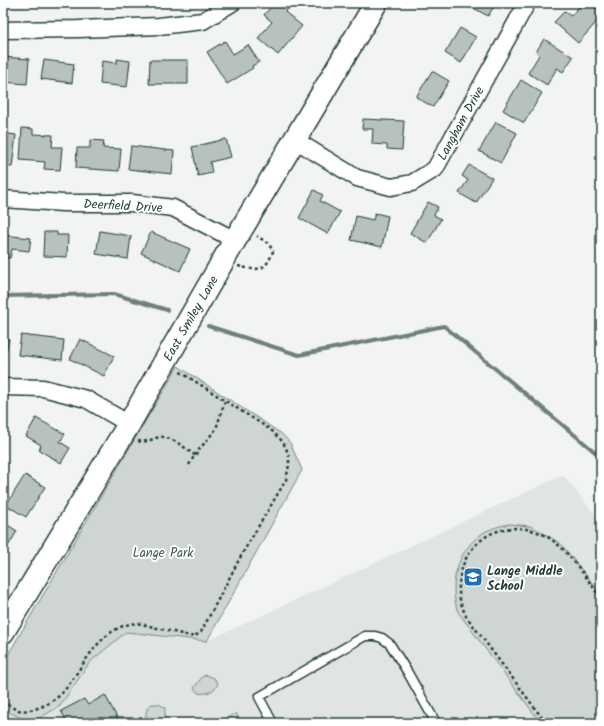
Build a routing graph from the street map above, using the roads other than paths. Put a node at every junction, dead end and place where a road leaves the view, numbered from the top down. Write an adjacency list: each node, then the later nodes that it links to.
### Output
1 (232, 3): 4 (street)
2 (376, 3): 5 (street, East Smiley Lane)
3 (526, 3): 5 (street, Langham Drive)
4 (3, 30)
5 (295, 140): 7 (street, East Smiley Lane)
6 (3, 199): 7 (street, Deerfield Drive)
7 (245, 237): 9 (street, East Smiley Lane)
8 (3, 387): 9 (street)
9 (126, 430): 10 (street, East Smiley Lane)
10 (3, 632)
11 (274, 723): 12 (lane)
12 (436, 723)

